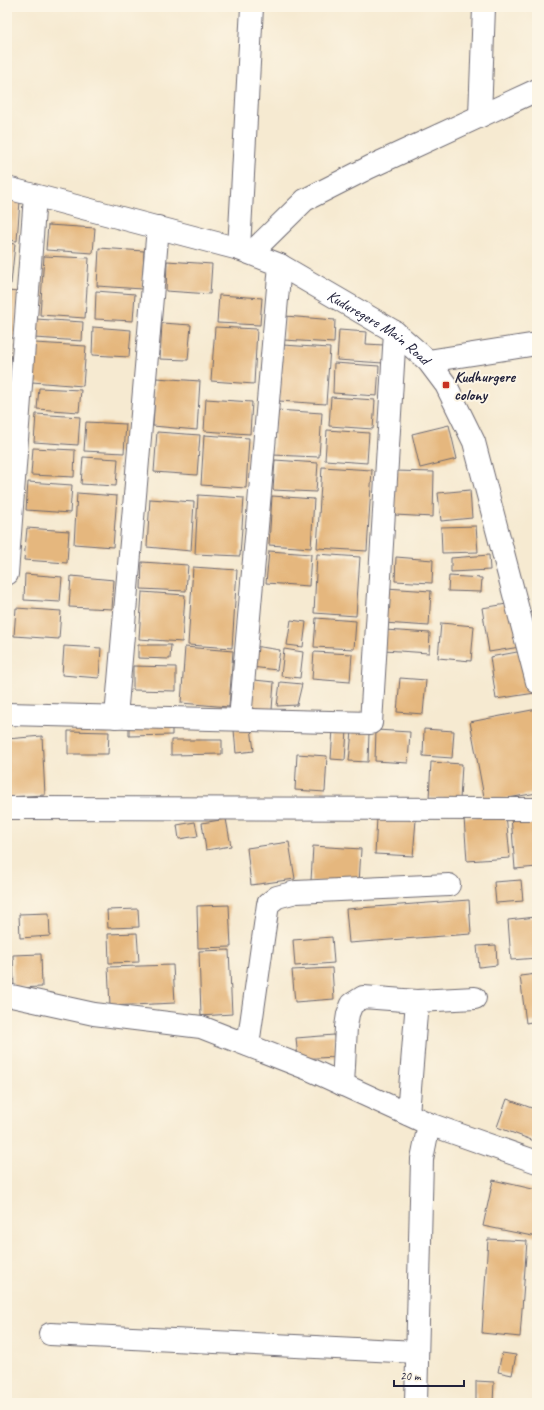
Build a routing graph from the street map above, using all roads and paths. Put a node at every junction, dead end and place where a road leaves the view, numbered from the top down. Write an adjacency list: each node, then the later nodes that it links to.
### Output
1 (252, 7): 8 (street)
2 (484, 7): 4 (street)
3 (537, 90): 4 (street)
4 (480, 116): 8 (street)
5 (7, 188): 6 (street, Kuduregere Main Road)
6 (35, 196): 7 (street, Kuduregere Main Road); 13 (street)
7 (158, 227): 8 (street, Kuduregere Main Road); 16 (street)
8 (245, 251): 9 (street, Kuduregere Main Road)
9 (280, 265): 10 (street, Kuduregere Main Road); 17 (street)
10 (395, 332): 12 (street, Kuduregere Main Road); 17 (street)
11 (537, 344): 12 (street)
12 (428, 361): 14 (street, Kuduregere Main Road)
13 (7, 574)
14 (537, 682)
15 (7, 714): 16 (street)
16 (116, 716): 17 (street)
17 (240, 719)
18 (7, 808): 19 (street)
19 (537, 809)
20 (449, 885): 24 (street)
21 (7, 995): 24 (street)
22 (475, 998): 23 (street)
23 (417, 1000): 25 (street); 26 (street)
24 (248, 1046): 25 (street)
25 (343, 1085): 26 (street)
26 (408, 1114): 27 (street)
27 (430, 1124): 28 (street); 30 (street)
28 (537, 1162)
29 (50, 1334): 30 (street)
30 (417, 1352): 31 (street)
31 (416, 1403)

